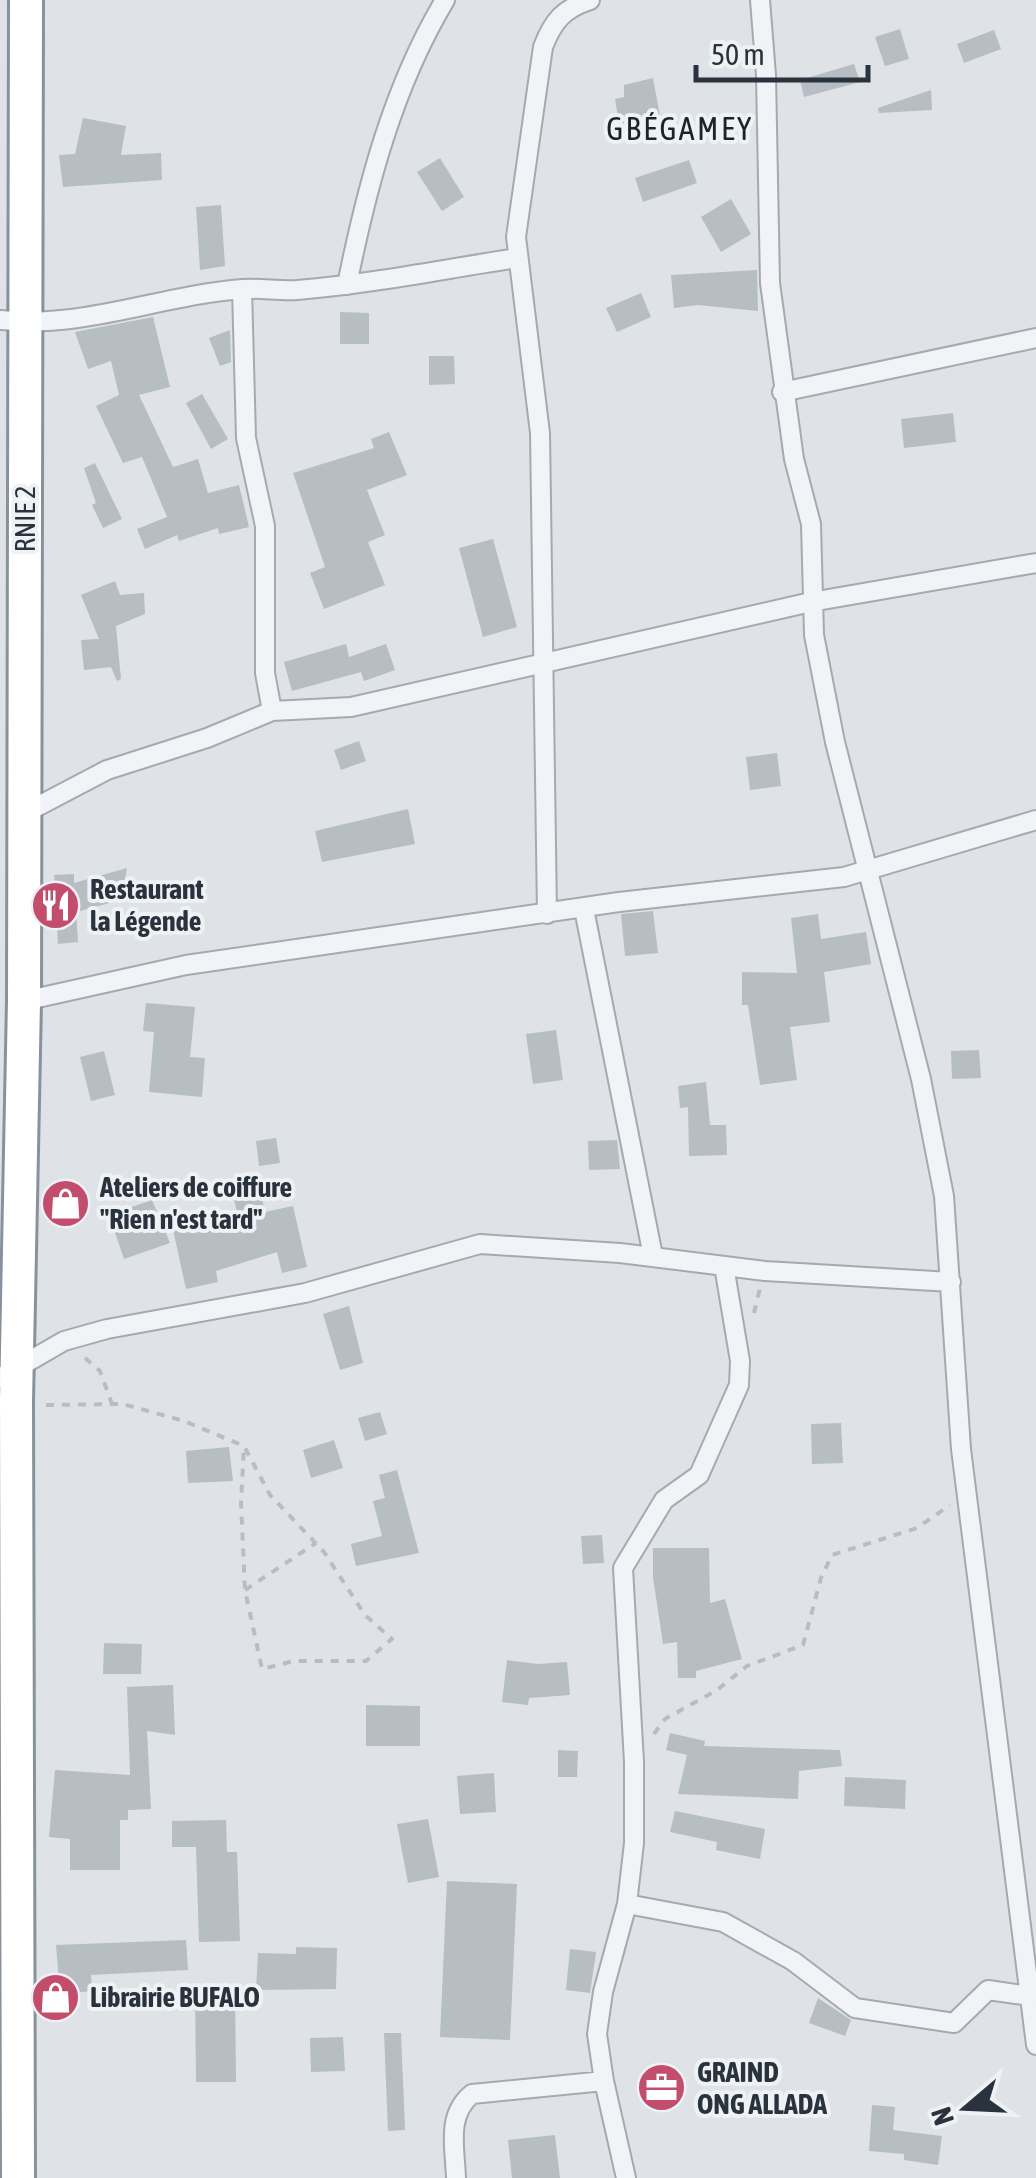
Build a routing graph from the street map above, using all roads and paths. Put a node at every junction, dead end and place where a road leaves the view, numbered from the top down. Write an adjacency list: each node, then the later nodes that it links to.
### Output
1 (26, 0): 8 (highway, RNIE 2 / RNIE 2)
2 (445, 0): 6 (street)
3 (590, 0): 5 (street)
4 (760, 0): 10 (street)
5 (518, 258): 6 (street); 13 (street)
6 (347, 284): 7 (street)
7 (242, 289): 8 (street); 14 (street)
8 (13, 322): 15 (highway, RNIE 2 / RNIE 2)
9 (1036, 338): 10 (street)
10 (782, 392): 12 (street)
11 (1036, 562): 12 (street)
12 (811, 602): 13 (street); 17 (street)
13 (541, 663): 14 (street); 19 (street)
14 (272, 710): 15 (street)
15 (24, 813): 20 (highway, RNIE 2 / RNIE 2)
16 (1036, 820): 17 (street)
17 (869, 872): 18 (street); 23 (street)
18 (584, 909): 19 (street); 21 (street)
19 (547, 914): 20 (street)
20 (24, 1001): 25 (highway, RNIE 2 / RNIE 2)
21 (653, 1256): 22 (street); 24 (street)
22 (724, 1266): 23 (street); 31 (street)
23 (952, 1282): 28 (street)
24 (64, 1342): 25 (street); 26 (path)
25 (11, 1383): 26 (path); 36 (highway, RNIE 2 / RNIE 2)
26 (112, 1404): 27 (path)
27 (244, 1446): 29 (path); 30 (path)
28 (967, 1493): 31 (path); 33 (street)
29 (316, 1543): 30 (path); 30 (path)
30 (245, 1590)
31 (634, 1762): 32 (street)
32 (627, 1904): 33 (street); 35 (street)
33 (1030, 1996): 34 (street)
34 (1036, 2045)
35 (604, 2081): 37 (street); 38 (street)
36 (18, 2178)
37 (456, 2178)
38 (626, 2178)

